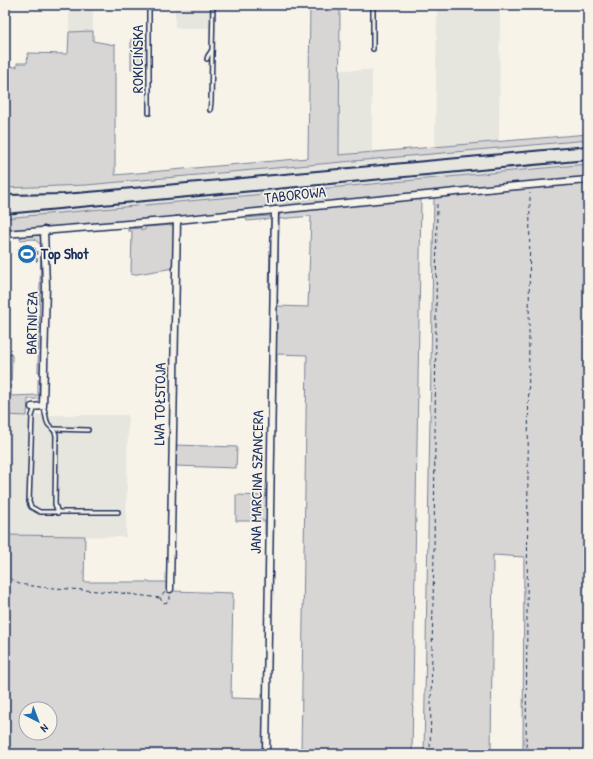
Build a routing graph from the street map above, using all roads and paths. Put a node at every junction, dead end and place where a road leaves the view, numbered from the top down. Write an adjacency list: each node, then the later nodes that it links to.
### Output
1 (149, 5): 8 (lane, ROKICIŃSKA)
2 (213, 5): 5 (lane)
3 (373, 5): 4 (lane)
4 (373, 49)
5 (212, 50): 6 (lane); 7 (lane)
6 (207, 59)
7 (210, 110)
8 (149, 113)
9 (588, 180): 10 (street, TABOROWA)
10 (530, 185): 11 (street, TABOROWA); 29 (path)
11 (437, 194): 12 (street, TABOROWA); 28 (path)
12 (275, 210): 13 (street, TABOROWA); 27 (street, JANA MARCINA SZANCERA)
13 (176, 220): 14 (street, TABOROWA); 25 (street, LWA TOŁSTOJA)
14 (44, 230): 15 (street, TABOROWA); 18 (street, BARTNICZA)
15 (5, 234)
16 (18, 249): 17 (path)
17 (35, 261)
18 (43, 406): 19 (street); 20 (lane)
19 (34, 407): 23 (lane)
20 (53, 429): 21 (lane); 23 (lane)
21 (88, 430)
22 (118, 512): 23 (lane)
23 (58, 513)
24 (5, 575): 26 (path)
25 (170, 589): 26 (path); 26 (path)
26 (160, 598)
27 (266, 754)
28 (430, 754)
29 (526, 754)

